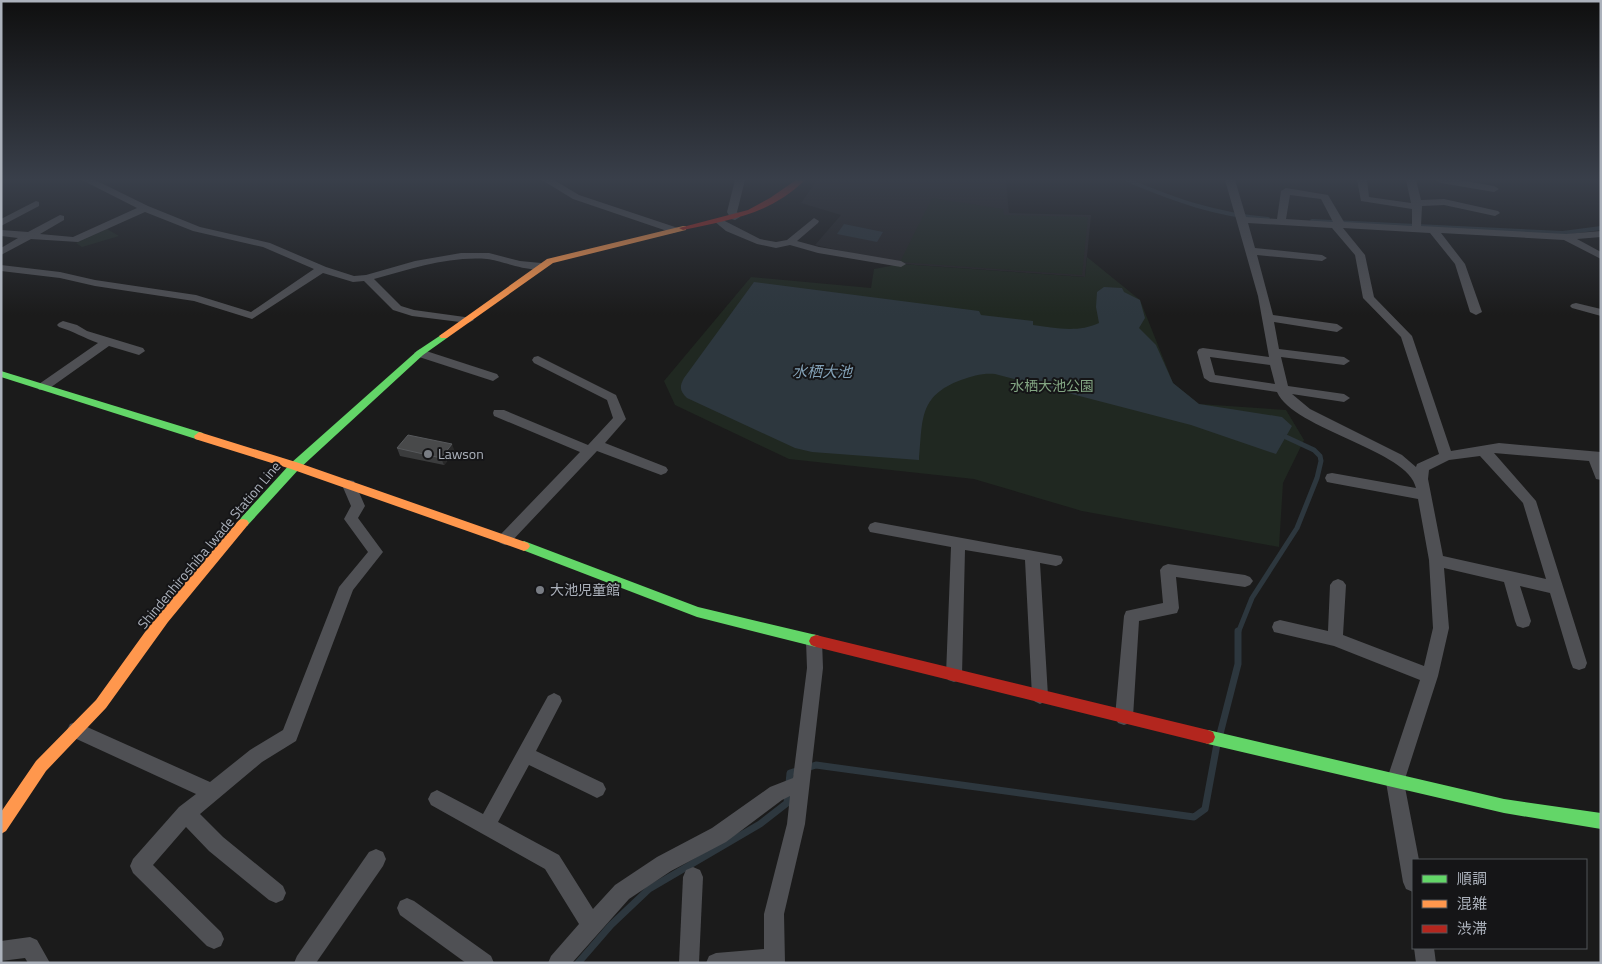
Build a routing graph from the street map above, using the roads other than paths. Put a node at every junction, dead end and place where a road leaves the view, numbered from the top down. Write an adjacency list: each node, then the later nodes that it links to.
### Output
1 (48, 225): 15 (street)
2 (107, 225): 15 (street)
3 (187, 225): 25 (street)
4 (659, 225): 11 (street)
5 (699, 225): 11 (street, Shindenhiroshiba Iwade Station Line)
6 (724, 225): 17 (street)
7 (809, 225): 17 (street)
8 (1243, 225): 18 (street)
9 (1339, 225): 48 (street)
10 (1417, 225): 12 (street)
11 (674, 230): 23 (street, Shindenhiroshiba Iwade Station Line)
12 (1434, 230): 16 (street); 28 (street)
13 (1, 232): 15 (street)
14 (1601, 234): 16 (street)
15 (30, 236): 19 (street)
16 (1566, 237): 20 (street)
17 (790, 242): 22 (street)
18 (1251, 251): 21 (street); 30 (street)
19 (1, 252)
20 (1601, 256)
21 (1322, 258)
22 (901, 264)
23 (541, 266): 26 (street); 31 (street, Shindenhiroshiba Iwade Station Line)
24 (1, 268): 25 (street)
25 (322, 269): 26 (street)
26 (367, 278): 31 (street)
27 (1576, 306): 29 (street)
28 (1476, 312)
29 (1601, 313)
30 (1268, 318): 33 (street); 37 (street)
31 (468, 320): 36 (street, Shindenhiroshiba Iwade Station Line)
32 (63, 324): 34 (street)
33 (1337, 328)
34 (107, 342): 35 (street); 42 (street)
35 (139, 351)
36 (420, 353): 41 (street); 50 (street, Shindenhiroshiba Iwade Station Line)
37 (1275, 357): 39 (street); 43 (street); 43 (street)
38 (538, 360): 46 (street)
39 (1344, 361)
40 (1, 374): 42 (street)
41 (493, 377)
42 (43, 387): 50 (street)
43 (1282, 388): 44 (street); 54 (street)
44 (1344, 398)
45 (499, 413): 46 (street)
46 (593, 448): 51 (street); 58 (street)
47 (1483, 450): 48 (street); 49 (street); 66 (street)
48 (1446, 456): 54 (street)
49 (1597, 456): 52 (street)
50 (295, 466): 55 (street); 77 (street, Shindenhiroshiba Iwade Station Line)
51 (661, 470)
52 (1601, 475)
53 (1332, 478): 56 (street)
54 (1421, 479): 56 (street)
55 (349, 485): 58 (street); 82 (street)
56 (1424, 495): 62 (street)
57 (875, 528): 59 (street)
58 (505, 539): 70 (street)
59 (958, 542): 60 (street); 72 (street)
60 (1032, 555): 61 (street); 74 (street)
61 (1056, 560)
62 (1436, 560): 63 (street); 73 (street)
63 (1510, 577): 66 (street); 67 (street)
64 (1245, 581): 76 (street)
65 (1338, 585): 69 (street)
66 (1556, 588): 71 (street)
67 (1523, 621)
68 (1280, 627): 69 (street)
69 (1335, 639): 73 (street)
70 (814, 641): 72 (street); 80 (street)
71 (1579, 663)
72 (954, 675): 74 (street)
73 (1430, 676): 79 (street)
74 (1040, 696): 76 (street)
75 (554, 701): 78 (street)
76 (1124, 717): 79 (street)
77 (76, 730): 82 (street); 87 (street, Shindenhiroshiba Iwade Station Line)
78 (526, 755): 81 (street); 86 (street)
79 (1395, 782): 85 (street); 89 (street)
80 (800, 784): 93 (street); 97 (street)
81 (597, 789)
82 (212, 792): 84 (street)
83 (436, 799): 86 (street)
84 (186, 813): 91 (street); 94 (street)
85 (1601, 822)
86 (487, 825): 93 (street)
87 (1, 826)
88 (376, 859): 99 (street)
89 (1412, 876)
90 (693, 877): 102 (street)
91 (276, 893)
92 (407, 908): 100 (street)
93 (591, 925): 101 (street)
94 (214, 939)
95 (1424, 949): 104 (street)
96 (1, 951): 98 (street)
97 (775, 960): 103 (street)
98 (40, 963)
99 (304, 963)
100 (484, 963)
101 (558, 963)
102 (689, 963)
103 (716, 963)
104 (1426, 963)

